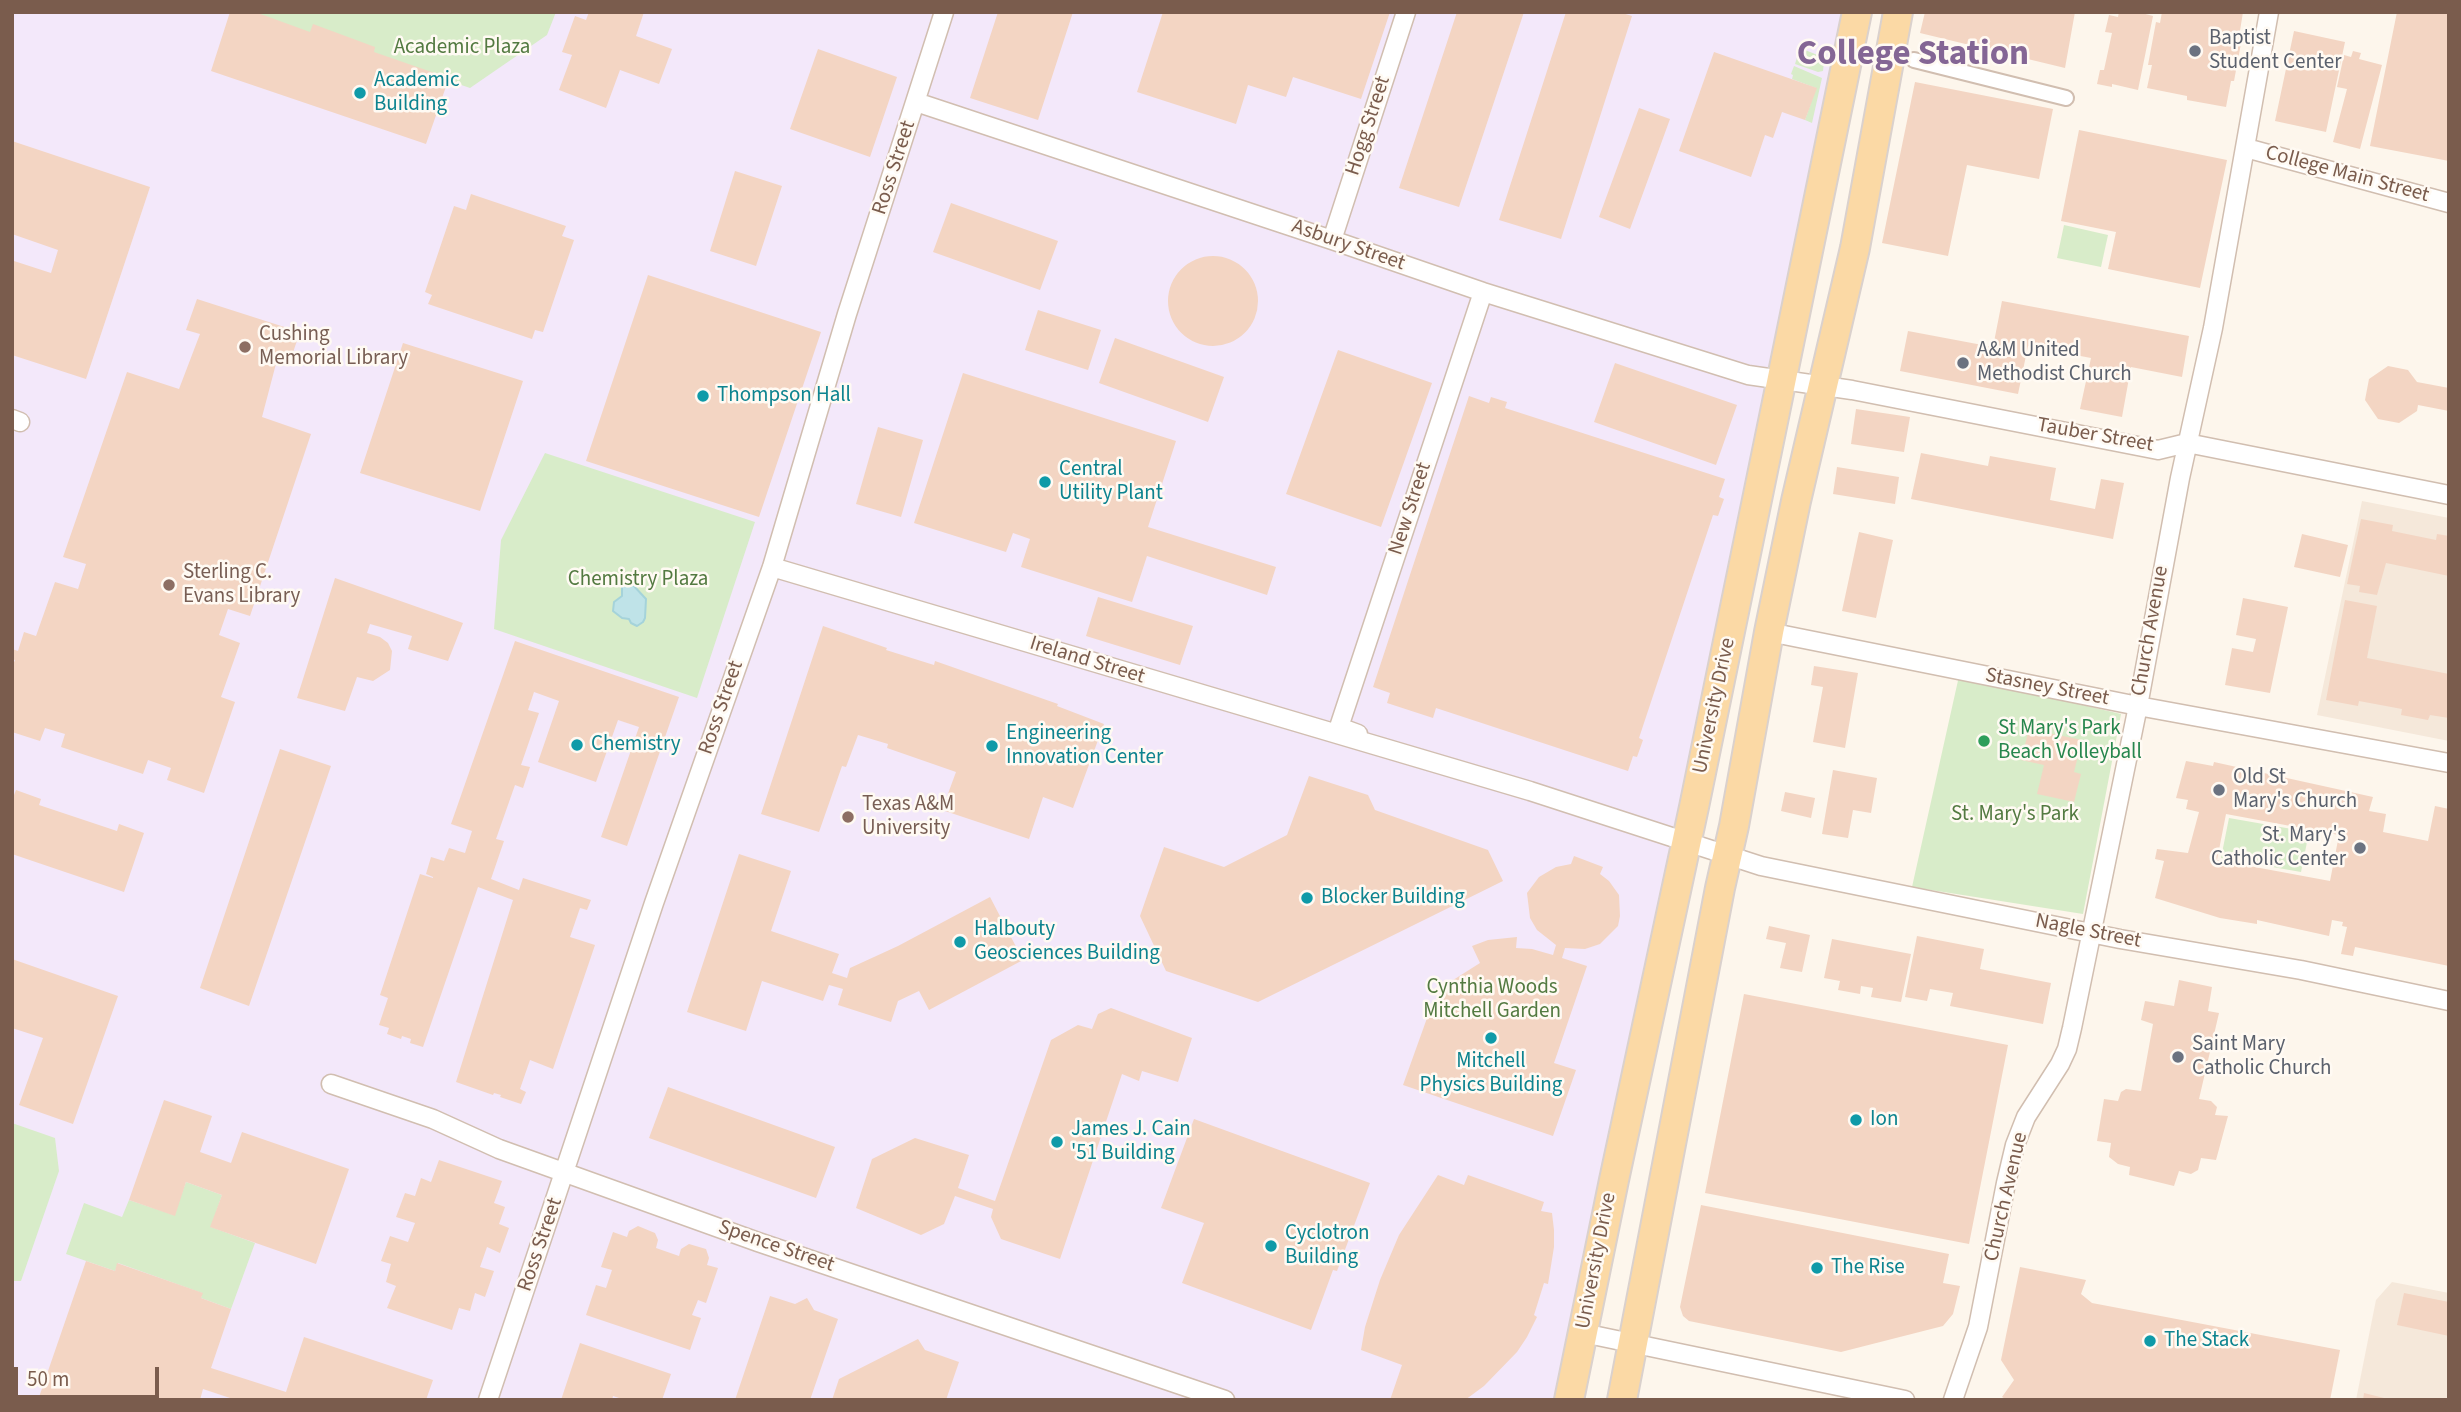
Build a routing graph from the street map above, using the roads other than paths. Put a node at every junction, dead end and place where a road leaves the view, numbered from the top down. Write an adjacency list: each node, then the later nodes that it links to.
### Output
1 (944, 12): 8 (street, Ross Street)
2 (1406, 12): 11 (street, Hogg Street)
3 (1857, 12): 13 (main road, University Drive)
4 (1898, 12): 14 (main road, University Drive)
5 (2269, 12): 9 (street, Church Avenue)
6 (1914, 60): 7 (street)
7 (2066, 98)
8 (916, 102): 11 (street, Asbury Street); 17 (street, Ross Street)
9 (2246, 148): 10 (street, College Main Street); 15 (street, Church Avenue)
10 (2449, 203)
11 (1332, 240): 12 (street, Asbury Street)
12 (1482, 292): 13 (street, Asbury Street); 20 (street, New Street)
13 (1782, 380): 14 (street, Tauber Street); 23 (main road, University Drive)
14 (1823, 386): 15 (street, Tauber Street); 18 (main road, University Drive)
15 (2187, 443): 16 (street, Tauber Street); 19 (street, Church Avenue)
16 (2449, 495)
17 (772, 566): 21 (street, Ireland Street); 28 (street, Ross Street)
18 (1769, 632): 19 (street, Stasney Street); 24 (main road, University Drive)
19 (2138, 706): 22 (street, Stasney Street); 25 (street, Church Avenue)
20 (1339, 727): 21 (street, Ireland Street)
21 (1402, 755): 23 (street, Ireland Street)
22 (2449, 763)
23 (1686, 842): 24 (street, Nagle Street); 29 (main road, University Drive)
24 (1728, 855): 25 (street, Nagle Street); 30 (main road, University Drive)
25 (2092, 933): 26 (street, Nagle Street); 36 (street, Church Avenue)
26 (2449, 1001)
27 (331, 1084): 28 (street, Spence Street)
28 (566, 1171): 31 (street, Ross Street); 32 (street, Spence Street)
29 (1583, 1333): 30 (street); 33 (main road, University Drive)
30 (1634, 1344): 34 (main road, University Drive); 35 (street)
31 (488, 1400)
32 (1225, 1400)
33 (1569, 1400)
34 (1622, 1400)
35 (1905, 1400)
36 (1953, 1400)

